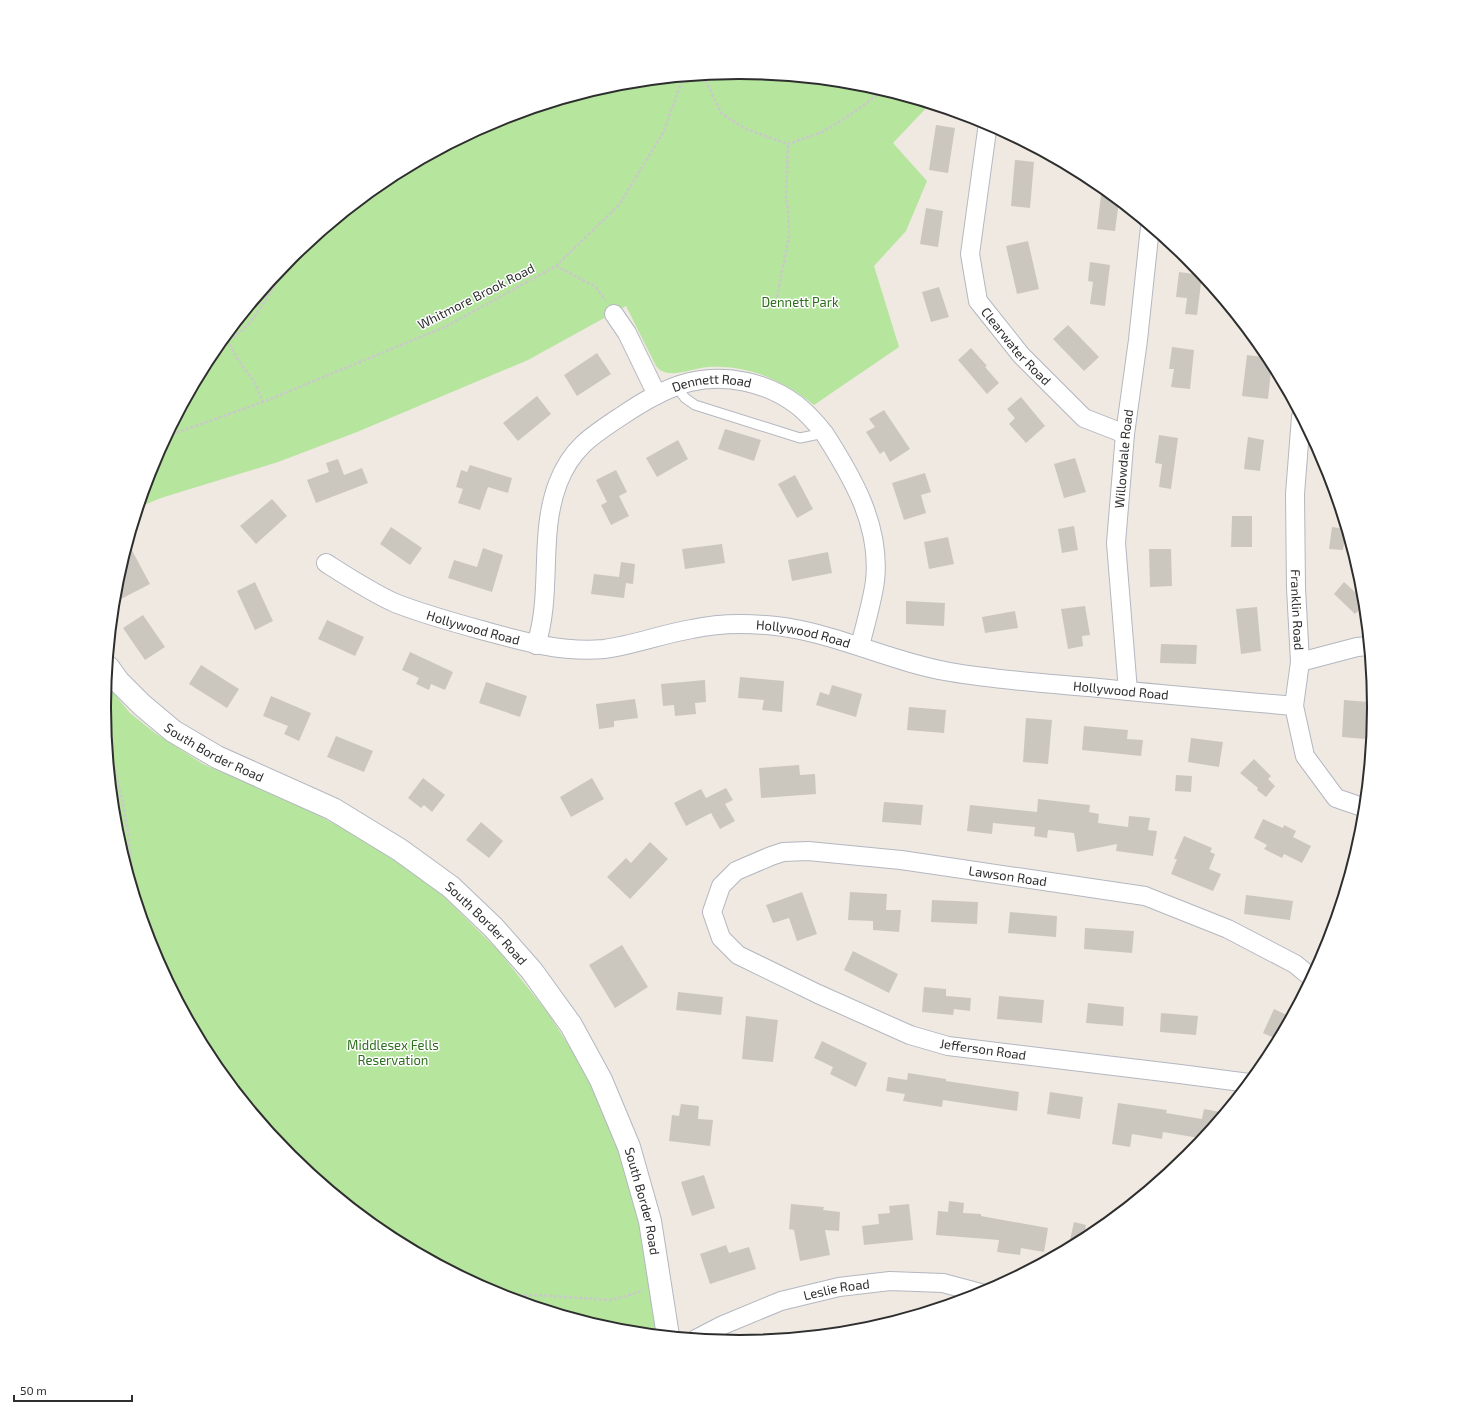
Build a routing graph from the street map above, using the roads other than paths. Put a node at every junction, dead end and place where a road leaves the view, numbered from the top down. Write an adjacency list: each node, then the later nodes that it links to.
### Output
1 (987, 130): 8 (street, Clearwater Road)
2 (1149, 231): 8 (street, Willowdale Road)
3 (614, 314): 5 (street)
4 (676, 386): 5 (street, Dennett Road); 7 (lane); 7 (street, Dennett Road)
5 (657, 395): 10 (street, Dennett Road)
6 (1300, 425): 13 (street, Franklin Road)
7 (824, 433): 11 (street, Dennett Road)
8 (1125, 434): 15 (street, Willowdale Road)
9 (326, 563): 10 (street, Hollywood Road)
10 (536, 644): 11 (street, Hollywood Road)
11 (860, 646): 15 (street, Hollywood Road)
12 (1365, 646): 13 (street)
13 (1300, 662): 16 (street, Franklin Road)
14 (112, 672): 22 (main road, South Border Road)
15 (1128, 691): 16 (street, Hollywood Road)
16 (1294, 706): 17 (street, Franklin Road)
17 (1360, 806)
18 (712, 912): 19 (street, Lawson Road); 20 (street, Jefferson Road)
19 (1308, 975)
20 (1244, 1082)
21 (973, 1291): 23 (street, Leslie Road)
22 (667, 1332)
23 (703, 1335)

